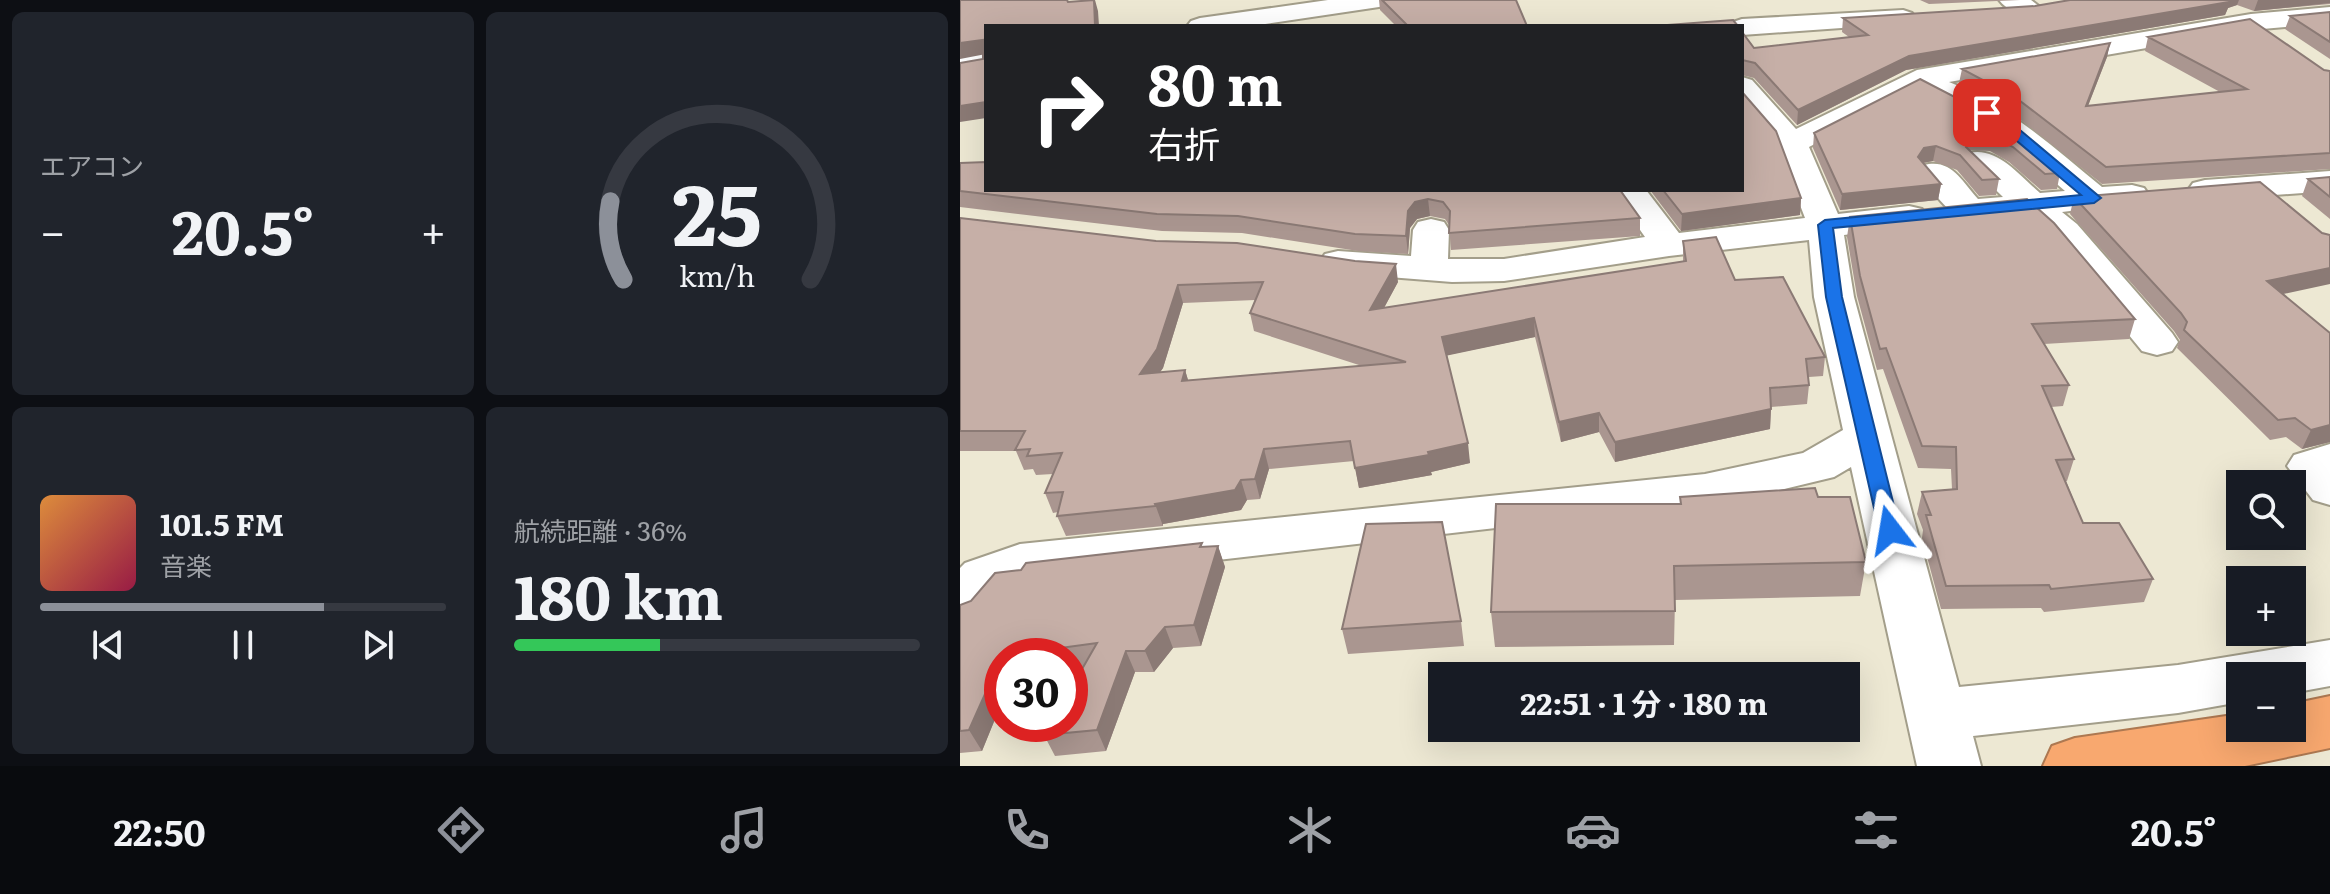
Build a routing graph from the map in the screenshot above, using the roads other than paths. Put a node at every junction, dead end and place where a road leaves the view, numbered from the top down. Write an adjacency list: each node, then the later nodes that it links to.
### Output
1 (1379, 0): 8 (street)
2 (2059, 5): 4 (street)
3 (2212, 5): 7 (street)
4 (2011, 7)
5 (2330, 15): 7 (street)
6 (1922, 17): 9 (street)
7 (2251, 22): 10 (street); 15 (street)
8 (1214, 24)
9 (1744, 27)
10 (2285, 45)
11 (960, 58): 12 (street)
12 (984, 63)
13 (984, 63): 14 (street)
14 (960, 69)
15 (1917, 79): 17 (street); 23 (street)
16 (1744, 88): 17 (street)
17 (1792, 143): 27 (street)
18 (1981, 160): 24 (street)
19 (1936, 172): 25 (street)
20 (2330, 181): 21 (street)
21 (2265, 187): 23 (street); 26 (street)
22 (1630, 192): 29 (street)
23 (2094, 198): 24 (street)
24 (2032, 205): 25 (street); 32 (street)
25 (1970, 211): 27 (street)
26 (2297, 213)
27 (1825, 225): 29 (street); 33 (street)
28 (1431, 230): 31 (street)
29 (1669, 245): 31 (street)
30 (1300, 256): 31 (street)
31 (1421, 269)
32 (2157, 342)
33 (1866, 437): 36 (street); 41 (street)
34 (2330, 460): 35 (street)
35 (2330, 488)
36 (960, 605)
37 (2330, 663): 38 (street)
38 (2306, 667)
39 (2226, 680): 41 (street)
40 (2330, 722): 42 (highway)
41 (1943, 740)
42 (2075, 766)

